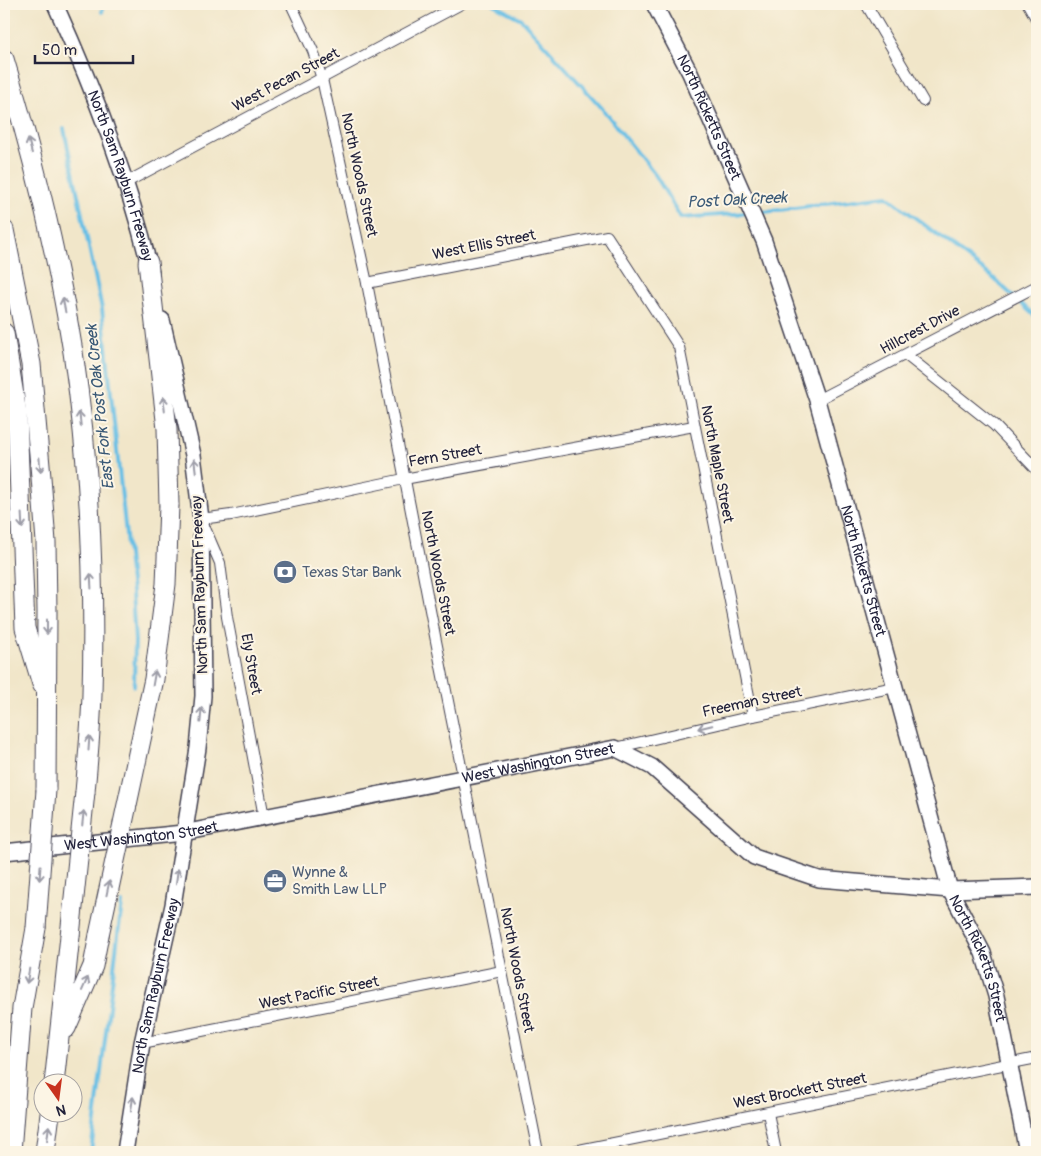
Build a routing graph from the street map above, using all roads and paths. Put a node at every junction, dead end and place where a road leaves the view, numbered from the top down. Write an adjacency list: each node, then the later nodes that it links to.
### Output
1 (55, 4): 11 (street, North Sam Rayburn Freeway)
2 (291, 4): 9 (street, North Woods Street)
3 (461, 4): 9 (street, West Pecan Street)
4 (654, 4): 19 (street, North Ricketts Street)
5 (866, 4): 10 (street)
6 (1028, 4): 7 (street)
7 (1037, 20)
8 (4, 58): 36 (highway, one-way to 8, bridge)
9 (322, 79): 11 (street, West Pecan Street); 15 (street, North Woods Street)
10 (923, 101)
11 (125, 183): 14 (street, North Sam Rayburn Freeway)
12 (4, 230): 25 (highway, one-way to 25)
13 (607, 236): 15 (street, West Ellis Street); 20 (street, North Maple Street)
14 (148, 262): 23 (street, North Sam Rayburn Freeway, one-way to 14); 36 (highway, one-way to 14, bridge)
15 (367, 283): 22 (street, North Woods Street)
16 (1037, 286): 18 (street, Hillcrest Drive)
17 (4, 333): 25 (highway, one-way to 25)
18 (906, 355): 19 (street, Hillcrest Drive); 21 (street)
19 (816, 400): 24 (street, North Ricketts Street)
20 (694, 426): 22 (street, Fern Street); 26 (street, North Maple Street)
21 (1037, 470)
22 (404, 479): 23 (street, Fern Street); 28 (street, North Woods Street)
23 (201, 520): 29 (street, Ely Street); 30 (street, North Sam Rayburn Freeway, one-way to 23)
24 (895, 687): 26 (street, Freeman Street); 33 (street, North Ricketts Street)
25 (48, 704): 42 (highway, one-way to 42, bridge)
26 (753, 716): 27 (street, Freeman Street, one-way to 27)
27 (615, 748): 28 (street, West Washington Street); 33 (street, West Washington Street)
28 (463, 779): 29 (street, West Washington Street); 34 (street, North Woods Street)
29 (264, 817): 30 (street, West Washington Street)
30 (184, 832): 31 (street, West Washington Street); 35 (street, North Sam Rayburn Freeway, one-way to 30)
31 (4, 852)
32 (1037, 887): 33 (street, West Washington Street)
33 (950, 890): 38 (street, North Ricketts Street)
34 (502, 972): 35 (street, West Pacific Street); 45 (street, North Woods Street)
35 (142, 1044): 44 (street, North Sam Rayburn Freeway, one-way to 35)
36 (59, 1045): 39 (highway)
37 (1037, 1058): 38 (street, West Brockett Street)
38 (1008, 1064): 40 (street, West Brockett Street); 48 (street, North Ricketts Street)
39 (55, 1074)
40 (768, 1113): 46 (street, West Brockett Street); 47 (street)
41 (49, 1124): 43 (highway, one-way to 41)
42 (11, 1152)
43 (45, 1152)
44 (125, 1152)
45 (538, 1152)
46 (569, 1152)
47 (776, 1152)
48 (1027, 1152)

